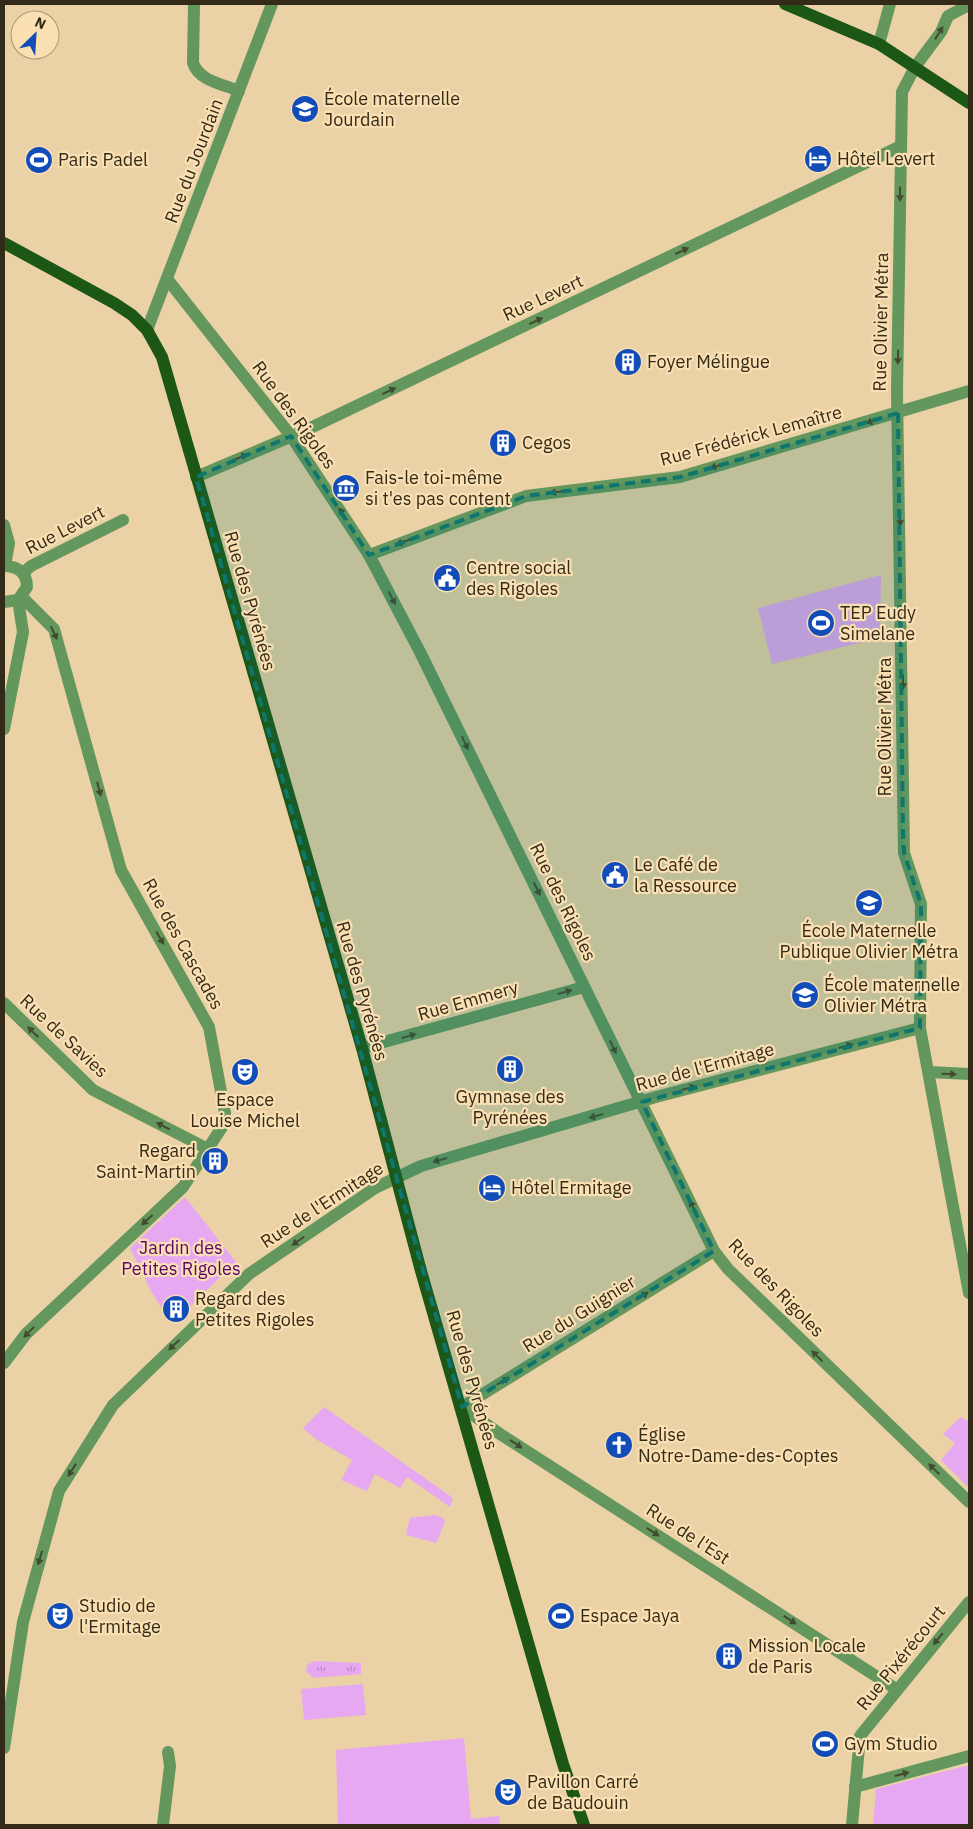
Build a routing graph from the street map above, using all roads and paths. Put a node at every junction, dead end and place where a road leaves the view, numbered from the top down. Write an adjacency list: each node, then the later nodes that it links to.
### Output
1 (194, 4): 8 (street)
2 (272, 4): 8 (street, Rue du Jourdain)
3 (785, 4): 6 (main road)
4 (890, 4): 6 (street)
5 (969, 5): 7 (street, Rue Olivier Métra, one-way to 5)
6 (879, 44): 7 (main road)
7 (915, 67): 9 (main road); 10 (street, Rue Olivier Métra)
8 (239, 91): 12 (street, Rue du Jourdain)
9 (969, 103)
10 (901, 146): 15 (street, Rue Olivier Métra, one-way to 15); 16 (street, Rue Levert, one-way to 10)
11 (4, 243): 13 (main road, Rue des Pyrénées)
12 (170, 276): 13 (street, Rue du Jourdain); 16 (street, Rue des Rigoles)
13 (147, 330): 17 (main road, Rue des Pyrénées)
14 (969, 391): 15 (street, Rue Frédérick Lemaître)
15 (898, 413): 20 (street, Rue Frédérick Lemaître, one-way to 20); 28 (street, Rue Olivier Métra, one-way to 28)
16 (291, 436): 17 (street, Rue Levert, one-way to 16); 20 (street, Rue des Rigoles, one-way to 16)
17 (196, 477): 29 (main road, Rue des Pyrénées)
18 (123, 520): 22 (street, Rue Levert)
19 (4, 525): 21 (street)
20 (369, 555): 26 (street, Rue des Rigoles, one-way to 26)
21 (4, 566): 22 (street)
22 (23, 572): 23 (street)
23 (20, 598): 24 (street); 25 (street); 33 (street, Rue des Cascades, one-way to 33)
24 (4, 602)
25 (4, 729)
26 (584, 987): 29 (street, Rue Emmery, one-way to 26); 32 (street, Rue des Rigoles, one-way to 32)
27 (4, 1003): 33 (street, Rue de Savies, one-way to 27)
28 (920, 1028): 30 (street, Rue Olivier Métra); 32 (street, Rue de l'Ermitage, one-way to 28)
29 (362, 1048): 34 (main road, Rue des Pyrénées)
30 (929, 1072): 31 (street, one-way to 31); 36 (street, Rue Olivier Métra)
31 (969, 1074)
32 (642, 1102): 34 (street, Rue de l'Ermitage, one-way to 34); 35 (street, Rue des Rigoles, one-way to 32)
33 (206, 1148): 37 (street, Rue des Cascades, one-way to 37)
34 (397, 1176): 38 (main road, Rue des Pyrénées); 42 (street, Rue de l'Ermitage, one-way to 42)
35 (714, 1251): 38 (street, Rue du Guignier, one-way to 35); 39 (street, Rue des Rigoles, one-way to 35)
36 (969, 1293)
37 (4, 1363)
38 (462, 1407): 41 (street, Rue de l'Est, one-way to 41); 47 (main road, Rue des Pyrénées)
39 (969, 1502)
40 (969, 1602): 41 (street, Rue Pixérécourt, one-way to 41)
41 (896, 1689): 45 (street, Rue Pixérécourt)
42 (4, 1748)
43 (168, 1752): 46 (street)
44 (969, 1756): 45 (street, one-way to 44)
45 (855, 1787): 48 (street, Rue Pixérécourt)
46 (163, 1825)
47 (584, 1825)
48 (852, 1825)

